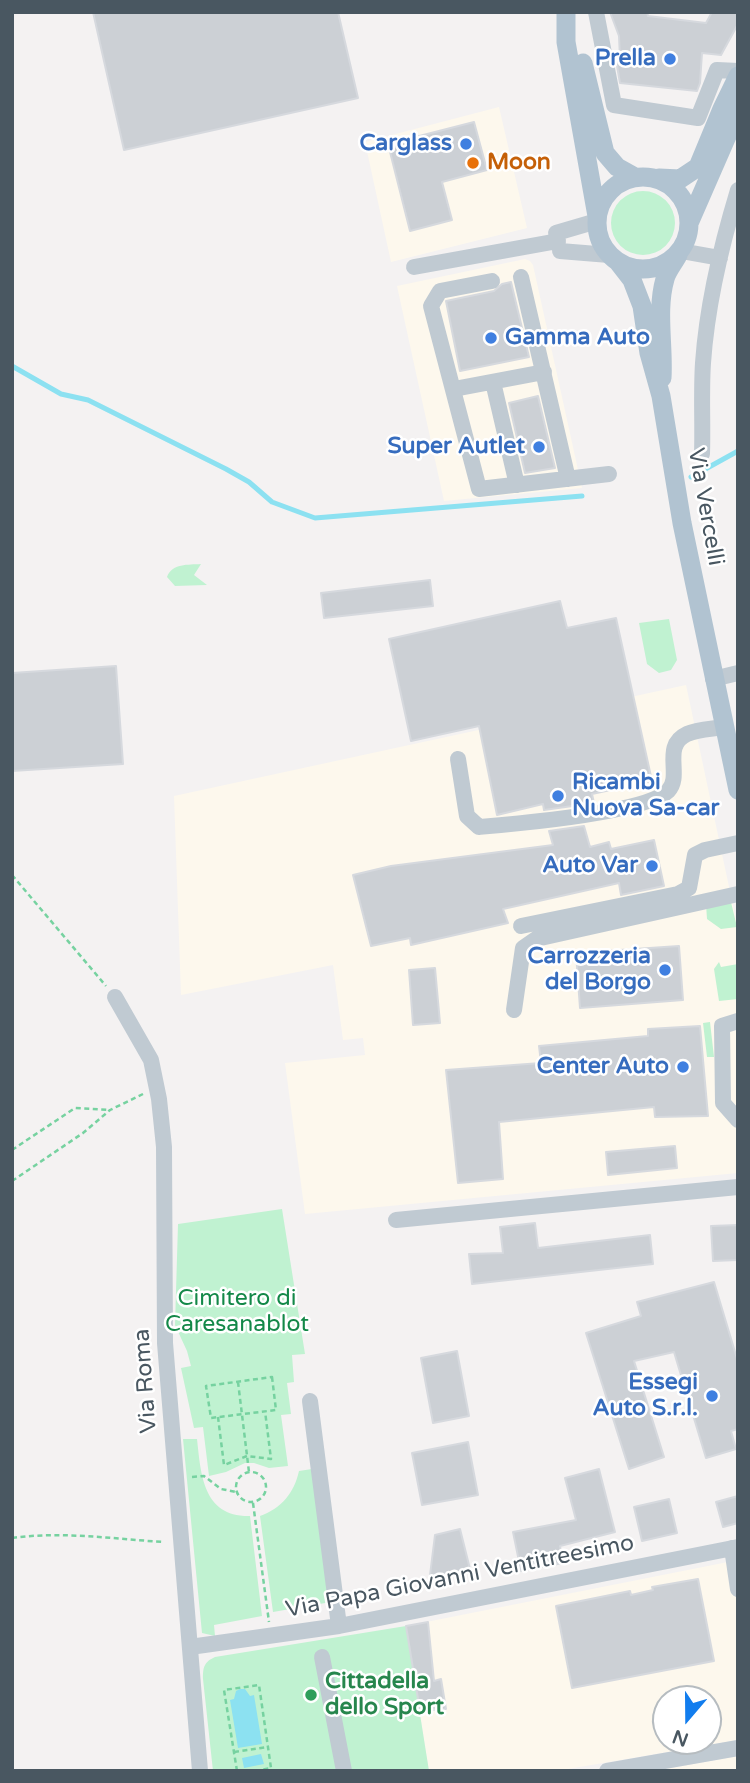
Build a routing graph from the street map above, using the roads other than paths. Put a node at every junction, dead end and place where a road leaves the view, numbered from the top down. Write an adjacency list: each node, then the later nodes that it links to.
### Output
1 (596, 12): 3 (street)
2 (566, 13): 5 (main road); 8 (main road)
3 (738, 73): 6 (main road)
4 (738, 111): 9 (main road)
5 (635, 177): 6 (main road); 8 (main road)
6 (657, 178): 9 (main road)
7 (738, 190): 13 (street)
8 (597, 219): 10 (street); 12 (main road)
9 (690, 220): 11 (main road)
10 (558, 242): 12 (street); 14 (street)
11 (681, 251): 12 (main road); 13 (street); 20 (main road, Via Vercelli)
12 (614, 258): 20 (main road, Via Vercelli)
13 (720, 258): 21 (street)
14 (414, 267)
15 (521, 277): 17 (street)
16 (492, 281): 19 (street)
17 (544, 372): 18 (street); 23 (street)
18 (493, 382): 19 (street); 24 (street)
19 (454, 389): 24 (street)
20 (661, 396): 26 (main road, Via Vercelli)
21 (702, 454)
22 (609, 474): 23 (street)
23 (568, 480): 24 (street)
24 (517, 485)
25 (738, 673): 26 (street)
26 (713, 679): 27 (main road, Via Vercelli)
27 (724, 727): 28 (street); 29 (main road, Via Vercelli)
28 (458, 760)
29 (738, 790)
30 (738, 843): 32 (street)
31 (738, 894): 34 (street)
32 (521, 926)
33 (115, 997): 43 (street, Via Roma)
34 (514, 1010)
35 (738, 1021): 36 (street)
36 (738, 1120)
37 (738, 1187): 38 (street)
38 (396, 1220)
39 (310, 1401): 42 (street)
40 (735, 1548): 41 (street); 42 (street, Via Papa Giovanni Ventitreesimo)
41 (738, 1589)
42 (339, 1626): 43 (street, Via Papa Giovanni Ventitreesimo)
43 (190, 1647): 46 (street, Via Roma)
44 (322, 1657): 47 (street)
45 (738, 1748): 48 (street)
46 (200, 1771)
47 (344, 1771)
48 (607, 1771)

